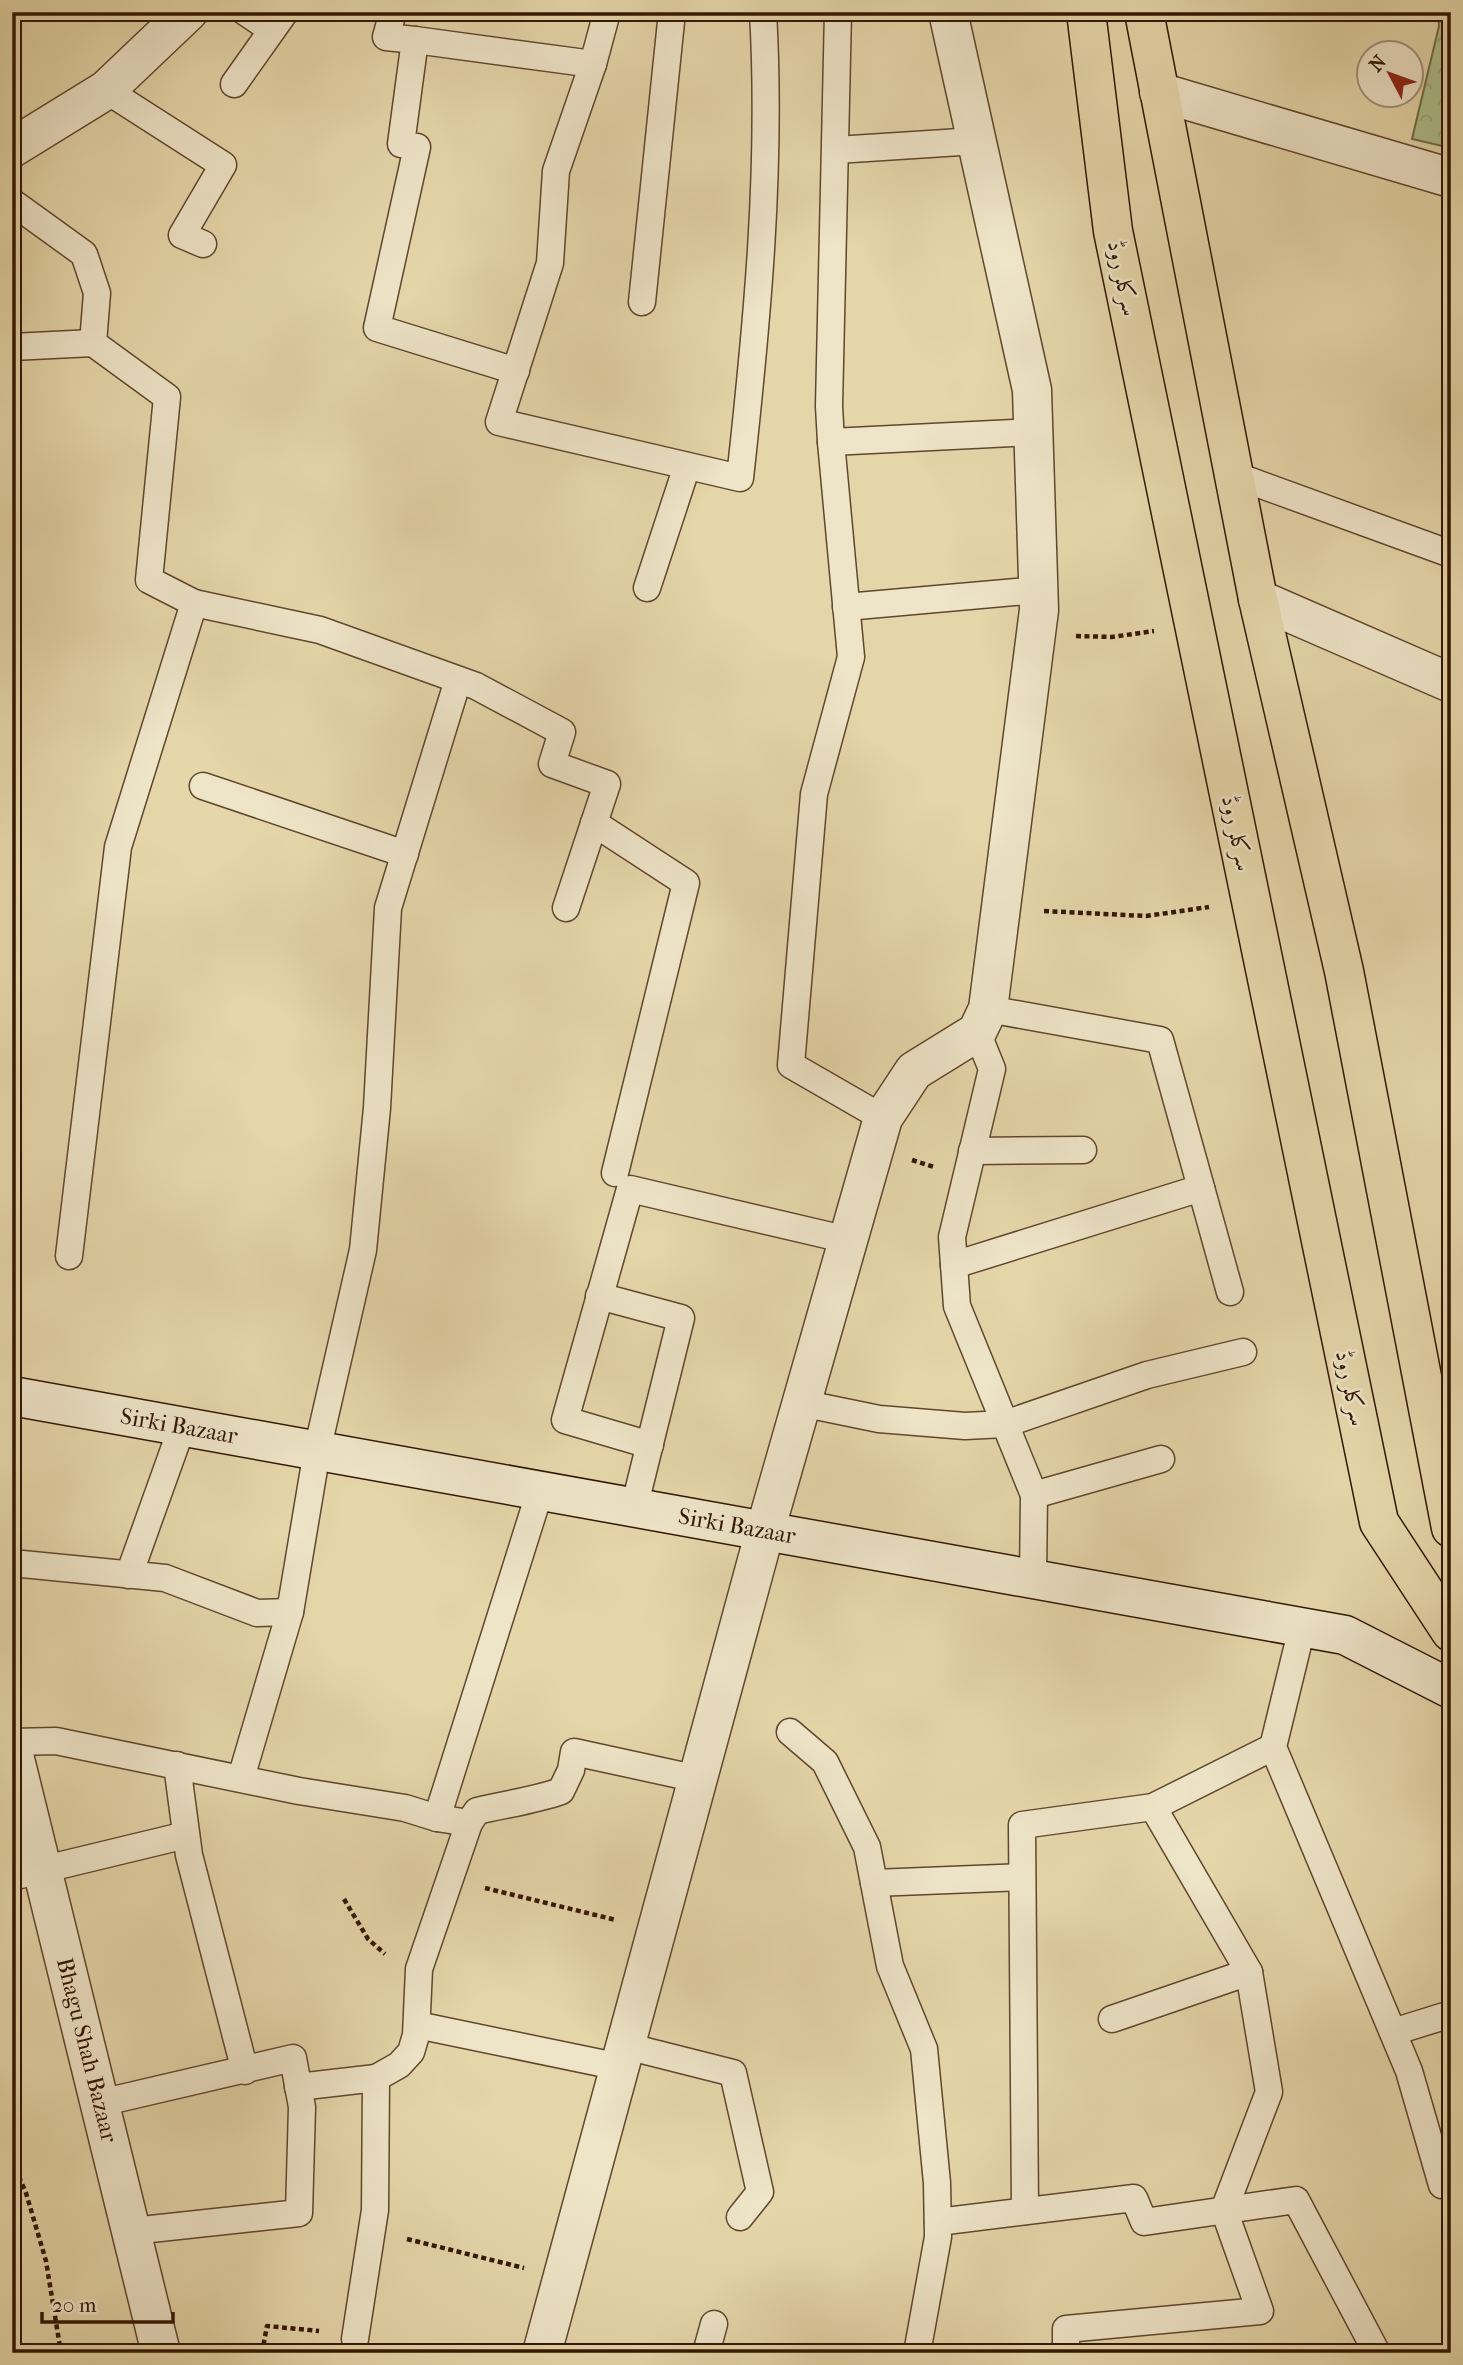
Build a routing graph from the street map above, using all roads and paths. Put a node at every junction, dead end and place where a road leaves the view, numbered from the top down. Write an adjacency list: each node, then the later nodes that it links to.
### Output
1 (188, 12): 15 (street)
2 (244, 12): 11 (lane)
3 (393, 12): 12 (lane)
4 (607, 12): 13 (lane)
5 (671, 12): 23 (lane)
6 (763, 12): 29 (lane)
7 (838, 12): 19 (lane)
8 (948, 12): 17 (street)
9 (1086, 12): 37 (main road, سرکلر روڈ)
10 (1144, 12): 16 (main road)
11 (279, 21): 14 (lane)
12 (415, 40): 13 (lane); 26 (lane)
13 (593, 64): 26 (lane)
14 (234, 84)
15 (106, 90): 18 (street); 22 (lane)
16 (1159, 92): 20 (street); 30 (main road)
17 (976, 141): 19 (lane); 27 (street)
18 (12, 148)
19 (836, 150): 28 (lane)
20 (1451, 178)
21 (12, 202): 24 (lane)
22 (203, 244)
23 (642, 302)
24 (93, 343): 25 (lane); 35 (lane)
25 (12, 347)
26 (516, 371): 29 (lane)
27 (1033, 432): 28 (lane); 33 (street)
28 (831, 442): 36 (lane)
29 (687, 466): 32 (lane)
30 (1234, 475): 31 (lane); 34 (main road)
31 (1451, 554)
32 (647, 588)
33 (1038, 590): 36 (lane); 38 (street)
34 (1258, 598): 40 (street); 70 (main road)
35 (194, 603): 39 (lane); 55 (lane)
36 (846, 607): 48 (lane)
37 (1194, 624): 38 (path); 44 (main road, سرکلر روڈ)
38 (1036, 636): 46 (street)
39 (458, 680): 42 (lane); 43 (lane)
40 (1451, 682)
41 (203, 786): 43 (lane)
42 (594, 823): 45 (lane); 51 (lane)
43 (405, 854): 65 (lane)
44 (1251, 900): 46 (path); 72 (main road, سرکلر روڈ)
45 (566, 908)
46 (1001, 909): 47 (street)
47 (982, 1021): 48 (street); 50 (lane); 53 (lane)
48 (879, 1133): 52 (path); 54 (street)
49 (1083, 1150): 50 (lane)
50 (972, 1151): 52 (lane)
51 (615, 1172)
52 (966, 1177): 56 (lane)
53 (1201, 1188): 56 (lane); 57 (lane)
54 (848, 1240): 58 (lane); 61 (street)
55 (69, 1256)
56 (954, 1265): 62 (lane)
57 (1230, 1292)
58 (600, 1296): 64 (lane); 64 (lane)
59 (1243, 1352): 62 (lane)
60 (12, 1396): 63 (street, Sirki Bazaar)
61 (802, 1403): 62 (lane); 71 (street)
62 (1005, 1424): 68 (lane)
63 (182, 1427): 65 (street, Sirki Bazaar); 74 (lane)
64 (650, 1445): 69 (lane)
65 (317, 1451): 67 (street, Sirki Bazaar); 76 (lane)
66 (1161, 1459): 68 (lane)
67 (540, 1491): 69 (street, Sirki Bazaar); 87 (lane)
68 (1034, 1495): 75 (lane)
69 (634, 1508): 71 (street, Sirki Bazaar)
70 (1449, 1526): 72 (main road)
71 (765, 1531): 75 (street, Sirki Bazaar); 85 (street)
72 (1401, 1556): 78 (main road, سرکلر روڈ)
73 (12, 1563): 74 (lane)
74 (129, 1575): 76 (lane)
75 (1033, 1580): 77 (street, Sirki Bazaar)
76 (290, 1612): 84 (lane)
77 (1301, 1628): 79 (street, Sirki Bazaar); 82 (lane)
78 (1451, 1632)
79 (1451, 1689)
80 (790, 1732): 93 (lane)
81 (12, 1745): 83 (lane); 90 (street, Bhagu Shah Bazaar)
82 (1273, 1747): 86 (lane); 101 (lane)
83 (177, 1765): 84 (lane); 89 (lane)
84 (241, 1778): 87 (lane)
85 (698, 1779): 88 (lane); 95 (street)
86 (1153, 1807): 91 (lane); 96 (lane)
87 (437, 1818): 88 (lane)
88 (469, 1823): 92 (lane)
89 (186, 1835): 90 (lane); 103 (lane)
90 (27, 1873): 106 (street, Bhagu Shah Bazaar)
91 (1023, 1877): 93 (lane); 110 (lane)
92 (451, 1880): 95 (path); 97 (lane)
93 (874, 1883): 112 (lane)
94 (344, 1899): 97 (path)
95 (657, 1930): 102 (street)
96 (1249, 1972): 99 (lane); 109 (lane)
97 (419, 1990): 100 (lane)
98 (1451, 2014): 101 (lane)
99 (1112, 2019)
100 (417, 2025): 102 (lane); 104 (lane)
101 (1393, 2032): 108 (lane)
102 (623, 2057): 111 (lane); 115 (street)
103 (245, 2071): 105 (lane); 106 (lane)
104 (376, 2078): 105 (lane); 114 (lane)
105 (298, 2087): 113 (lane)
106 (100, 2103): 113 (street, Bhagu Shah Bazaar)
107 (12, 2161): 118 (path)
108 (1442, 2185)
109 (1224, 2210): 110 (lane); 123 (lane); 124 (lane)
110 (1024, 2211): 112 (lane)
111 (740, 2217)
112 (937, 2222): 122 (lane)
113 (132, 2231): 119 (street, Bhagu Shah Bazaar)
114 (372, 2231): 115 (path); 117 (lane)
115 (563, 2278): 120 (street)
116 (714, 2324): 121 (lane)
117 (355, 2339)
118 (61, 2353)
119 (161, 2353)
120 (542, 2353)
121 (706, 2353)
122 (917, 2353)
123 (1066, 2353)
124 (1377, 2353)

